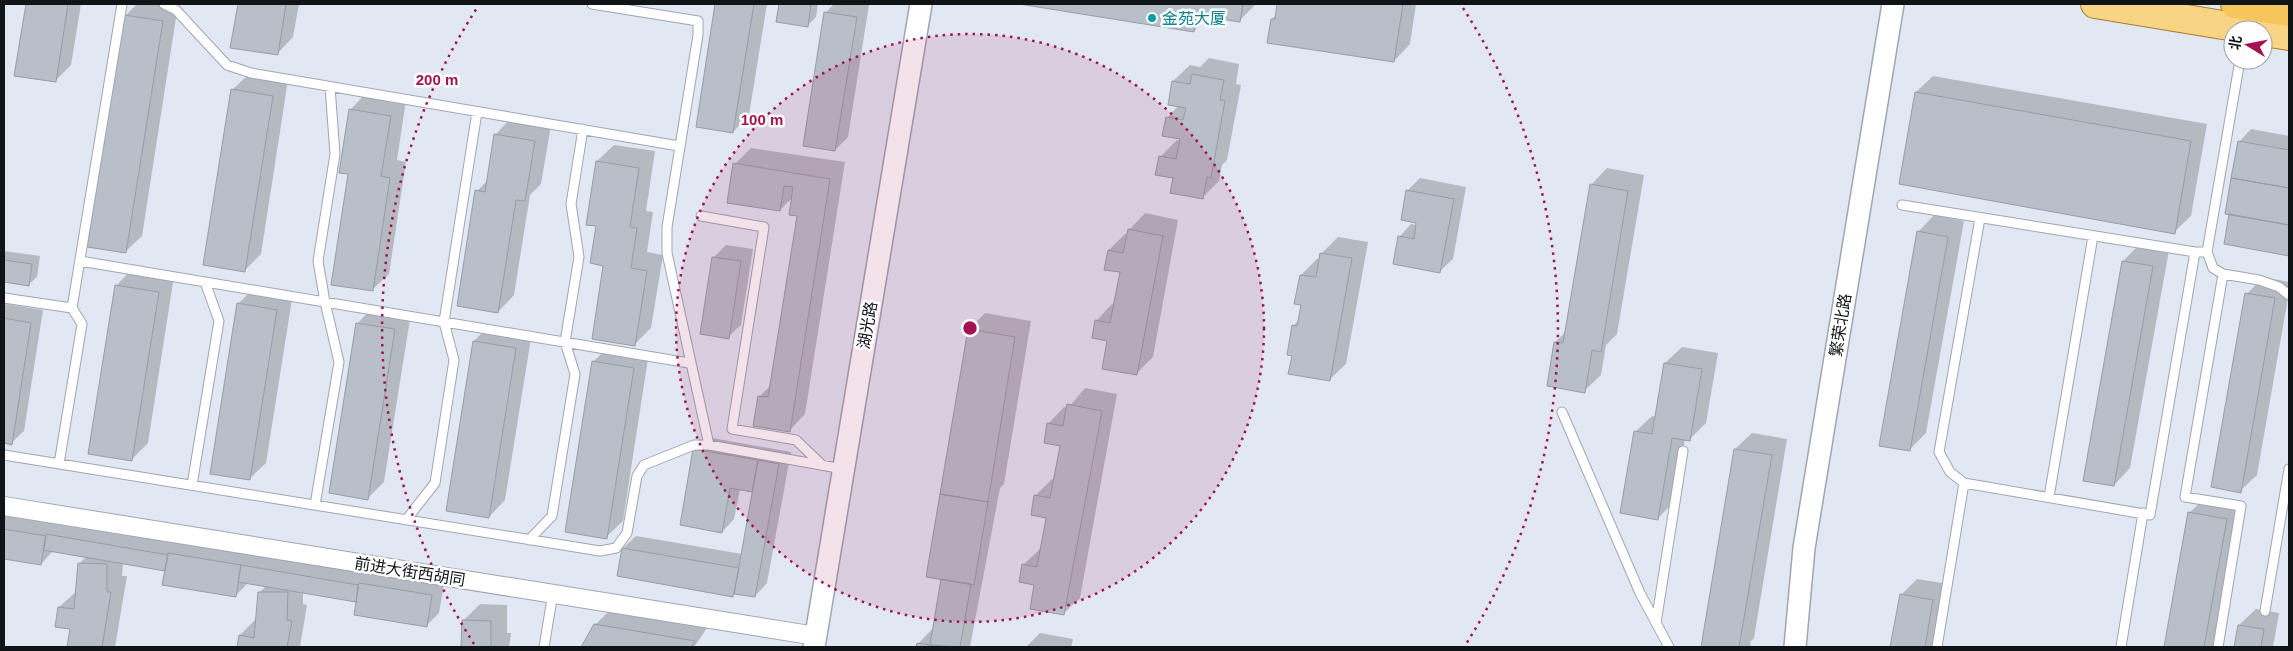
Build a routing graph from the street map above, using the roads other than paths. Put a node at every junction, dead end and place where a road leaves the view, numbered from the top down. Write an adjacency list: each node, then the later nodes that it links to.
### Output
1 (122, 4): 23 (lane)
2 (164, 4): 13 (lane)
3 (592, 4): 16 (lane)
4 (921, 4): 38 (street, 湖光路)
5 (1893, 4): 54 (street, 繁荣北路)
6 (2094, 4): 9 (main road)
7 (2235, 4): 8 (highway)
8 (2289, 12)
9 (2223, 25)
10 (2273, 33): 11 (main road)
11 (2289, 36)
12 (2238, 70): 22 (lane)
13 (330, 87): 14 (lane); 28 (lane)
14 (477, 112): 15 (lane); 30 (lane)
15 (583, 130): 16 (lane); 31 (lane)
16 (680, 146): 32 (lane)
17 (1902, 205): 19 (lane)
18 (701, 216): 38 (lane)
19 (1980, 218): 20 (lane); 40 (lane)
20 (2093, 236): 21 (lane); 42 (lane)
21 (2195, 252): 22 (lane); 45 (lane)
22 (2207, 252): 24 (lane)
23 (80, 261): 25 (lane); 29 (lane)
24 (2222, 274): 26 (lane); 57 (lane)
25 (205, 282): 28 (lane); 41 (lane)
26 (2289, 296)
27 (4, 298): 29 (lane)
28 (325, 302): 30 (lane); 43 (lane)
29 (72, 308): 37 (lane)
30 (444, 322): 31 (lane); 46 (lane)
31 (565, 342): 32 (lane); 47 (lane)
32 (689, 362): 34 (lane)
33 (1562, 412): 50 (lane)
34 (709, 445): 38 (lane); 47 (lane)
35 (1683, 452): 50 (lane)
36 (4, 455): 37 (lane)
37 (59, 464): 41 (lane)
38 (833, 467): 51 (street, 湖光路)
39 (2289, 470): 49 (lane)
40 (1964, 483): 42 (lane); 55 (lane)
41 (192, 485): 43 (lane)
42 (2049, 498): 45 (lane)
43 (315, 505): 46 (lane)
44 (4, 506): 48 (street, 前进大街西胡同)
45 (2143, 514): 56 (lane)
46 (406, 520): 47 (lane)
47 (529, 540)
48 (552, 594): 51 (street, 前进大街西胡同); 52 (lane)
49 (2265, 611)
50 (1656, 623): 53 (lane)
51 (815, 642)
52 (544, 647)
53 (1669, 647)
54 (1795, 647)
55 (1937, 647)
56 (2121, 647)
57 (2218, 647)

